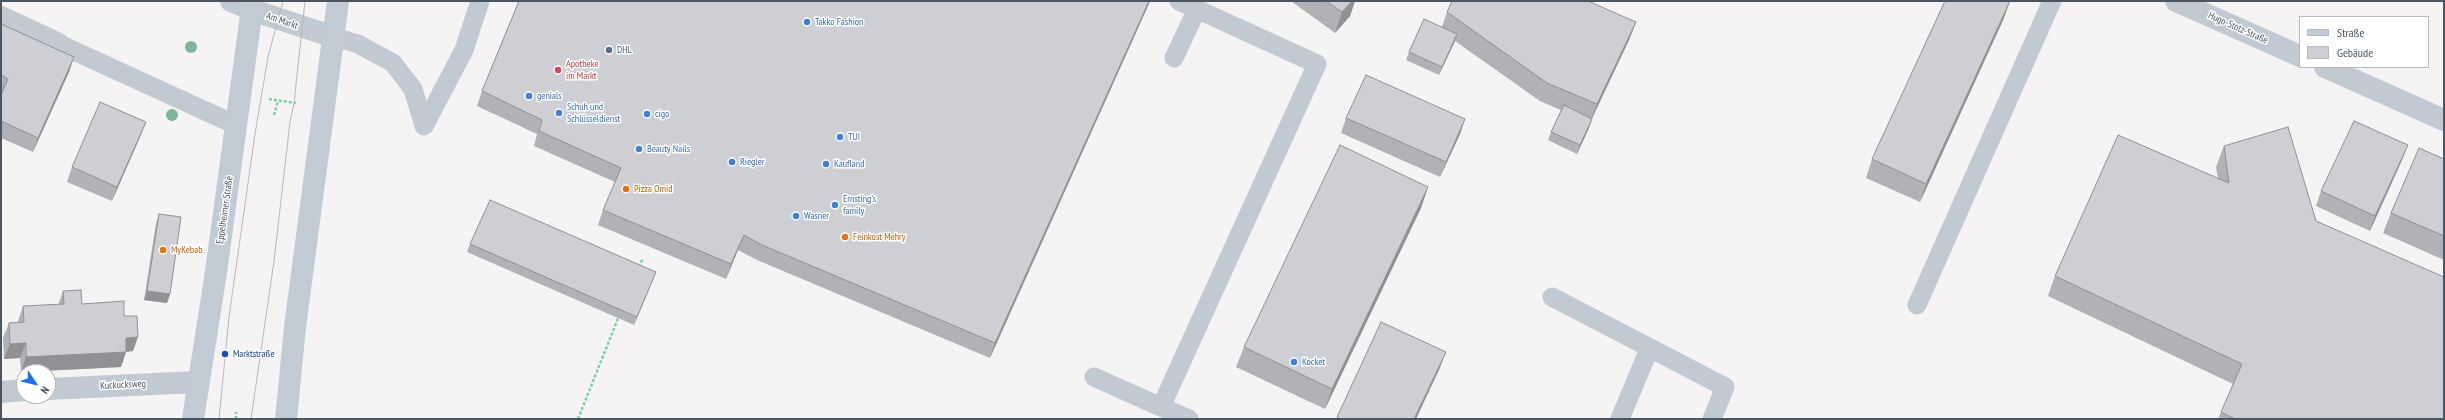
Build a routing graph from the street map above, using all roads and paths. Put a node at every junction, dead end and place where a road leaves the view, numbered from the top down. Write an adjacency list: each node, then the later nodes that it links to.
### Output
1 (231, 1): 7 (street, Am Markt)
2 (338, 1): 10 (main road)
3 (480, 1): 10 (lane)
4 (1179, 1): 8 (lane)
5 (2052, 1): 24 (lane)
6 (2176, 1): 12 (street, Hugo-Stotz-Straße)
7 (252, 6): 10 (street, Am Markt); 15 (main road, Eppelheimer Straße)
8 (1197, 9): 13 (lane); 32 (lane)
9 (1, 17): 11 (street)
10 (334, 37): 17 (main road)
11 (59, 44): 20 (lane)
12 (2299, 56)
13 (1174, 58)
14 (2327, 68): 19 (street)
15 (240, 95): 16 (path); 20 (main road, Eppelheimer Straße)
16 (278, 101): 17 (path); 18 (path)
17 (323, 107): 36 (main road)
18 (274, 115)
19 (2444, 120)
20 (236, 125): 28 (main road, Eppelheimer Straße)
21 (643, 258): 22 (path)
22 (637, 272)
23 (1552, 297): 26 (lane)
24 (1917, 305)
25 (620, 315): 37 (path)
26 (1649, 349): 39 (lane); 40 (lane)
27 (1094, 377): 32 (lane)
28 (198, 382): 29 (street, Kuckucksweg); 34 (main road, Eppelheimer Straße)
29 (56, 389)
30 (16, 391): 31 (street)
31 (1, 392)
32 (1161, 407): 38 (lane)
33 (236, 412): 35 (path)
34 (193, 419)
35 (236, 419)
36 (286, 419)
37 (578, 419)
38 (1189, 419)
39 (1620, 419)
40 (1712, 419)

